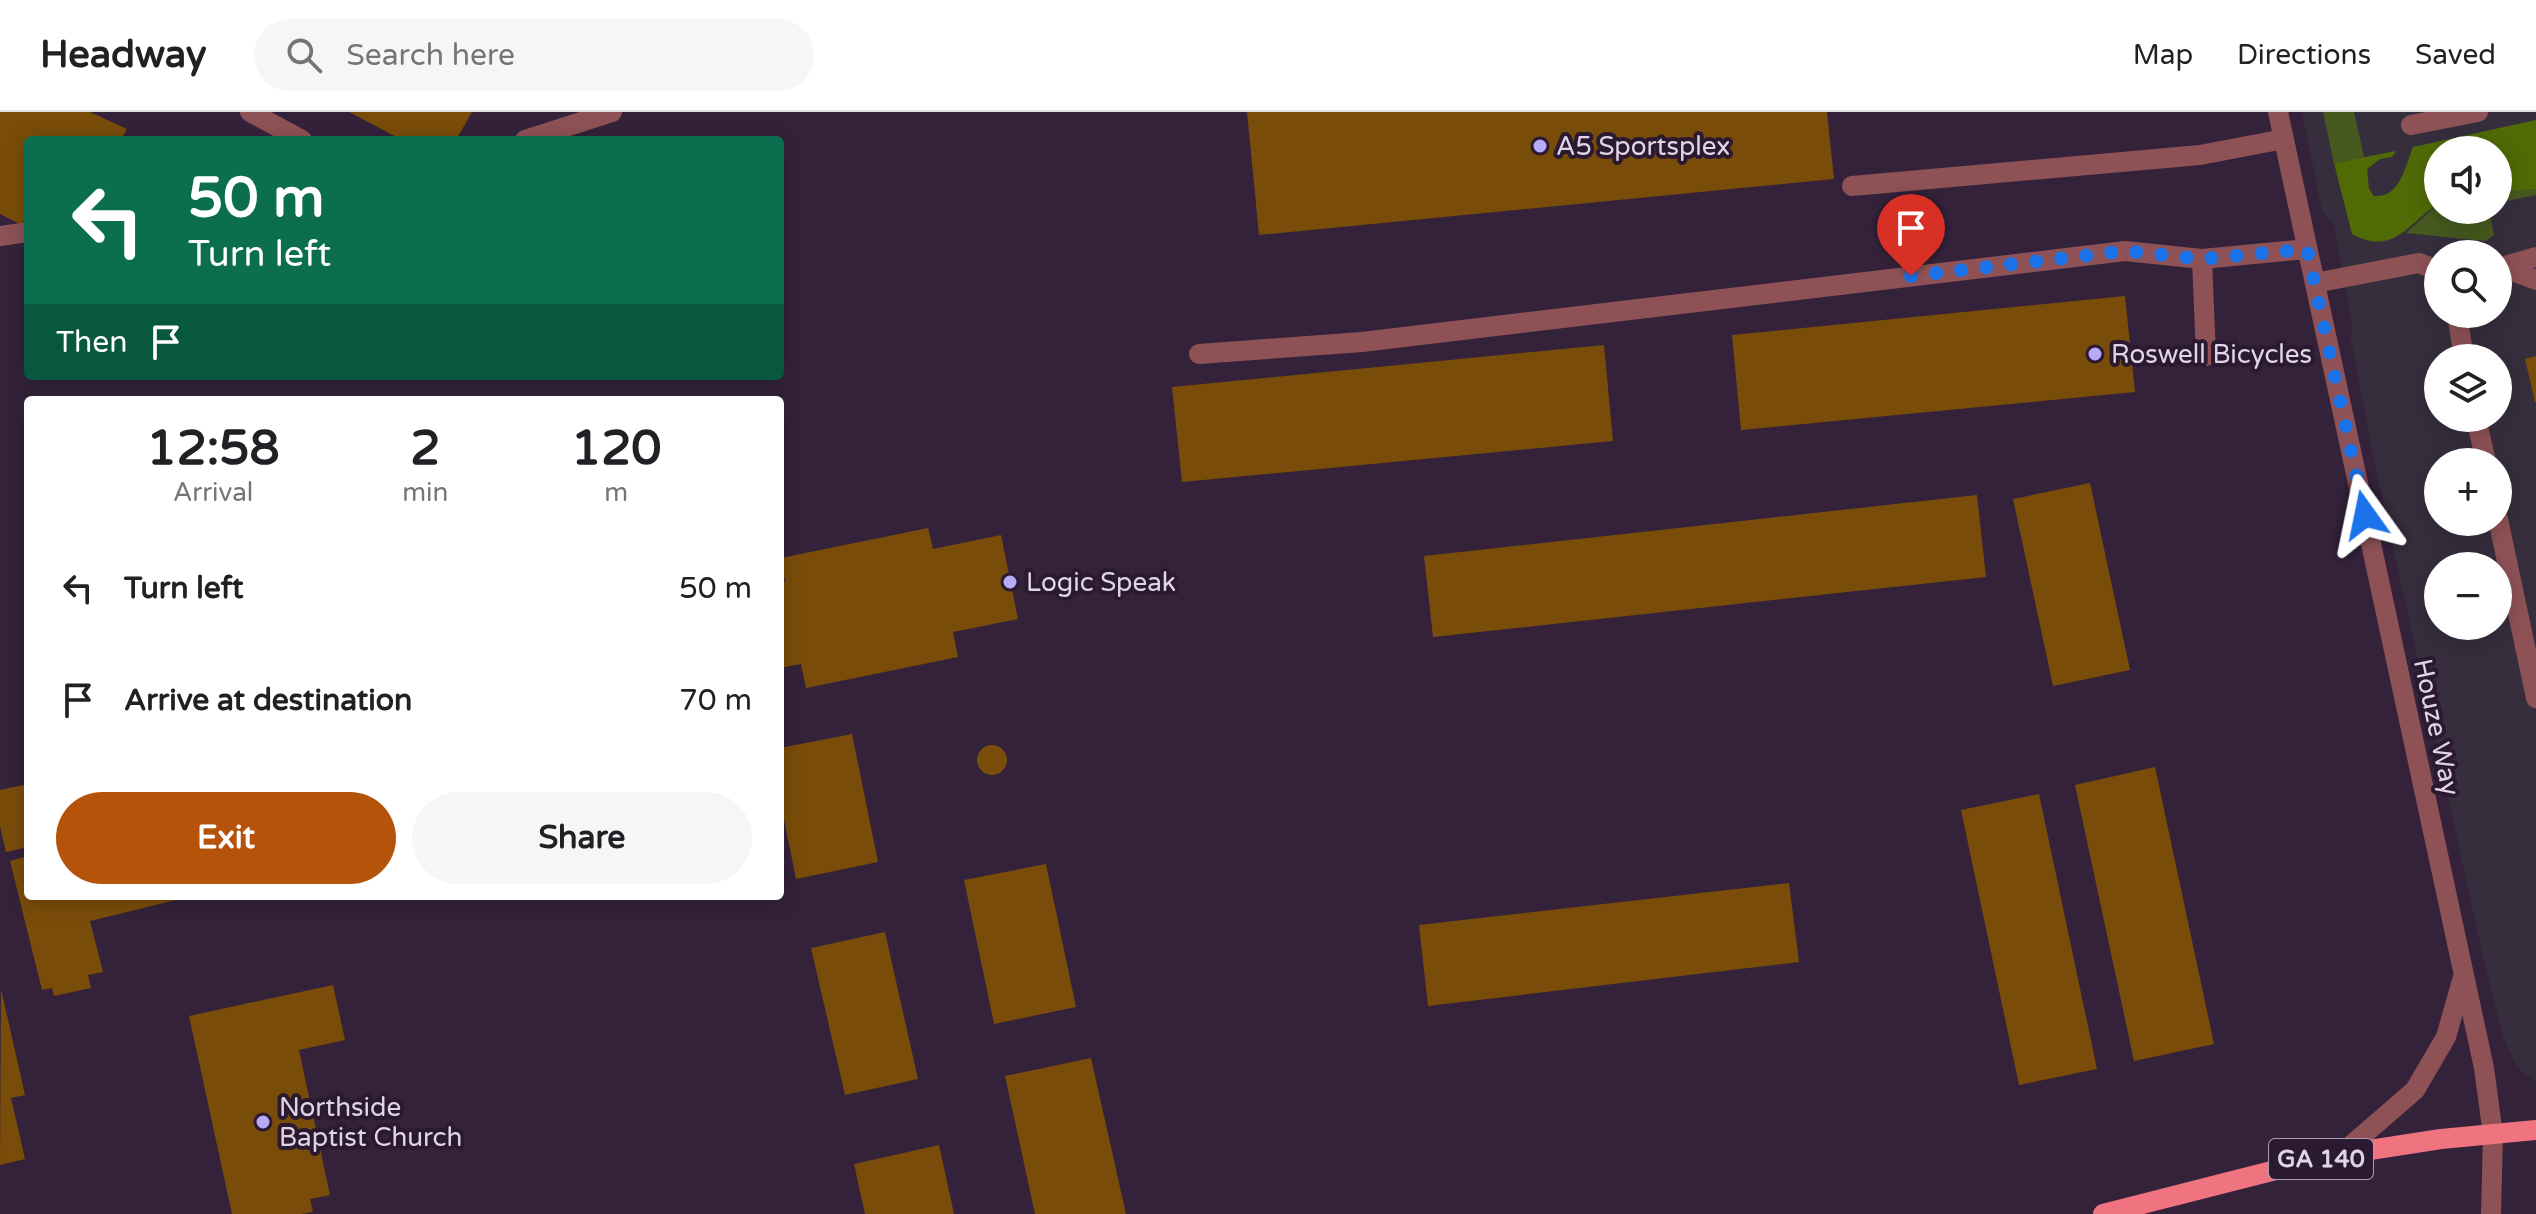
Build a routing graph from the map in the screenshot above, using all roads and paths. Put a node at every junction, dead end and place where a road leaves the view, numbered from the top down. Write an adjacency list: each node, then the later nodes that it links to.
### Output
1 (250, 112): 6 (street)
2 (612, 112): 7 (street)
3 (2278, 112): 8 (street, Houze Way)
4 (2478, 112): 5 (street)
5 (2411, 125)
6 (295, 136)
7 (537, 136)
8 (2284, 139): 9 (street); 12 (street, Houze Way)
9 (1852, 186)
10 (24, 233): 11 (street)
11 (0, 236)
12 (2307, 249): 14 (street); 19 (street, Houze Way)
13 (2536, 257): 15 (street)
14 (2202, 259): 20 (street); 21 (street)
15 (2512, 263)
16 (2424, 265): 19 (street)
17 (2512, 272): 18 (street)
18 (2536, 280)
19 (2315, 283): 24 (street, Houze Way)
20 (1199, 354)
21 (2206, 356)
22 (2502, 536): 23 (street)
23 (2536, 698)
24 (2465, 973): 26 (street, Houze Way); 27 (street)
25 (2536, 1130): 26 (main road, GA 140)
26 (2493, 1135): 27 (main road, GA 140); 29 (street, Houze Way)
27 (2340, 1155): 28 (main road, GA 140)
28 (2103, 1214)
29 (2491, 1214)

